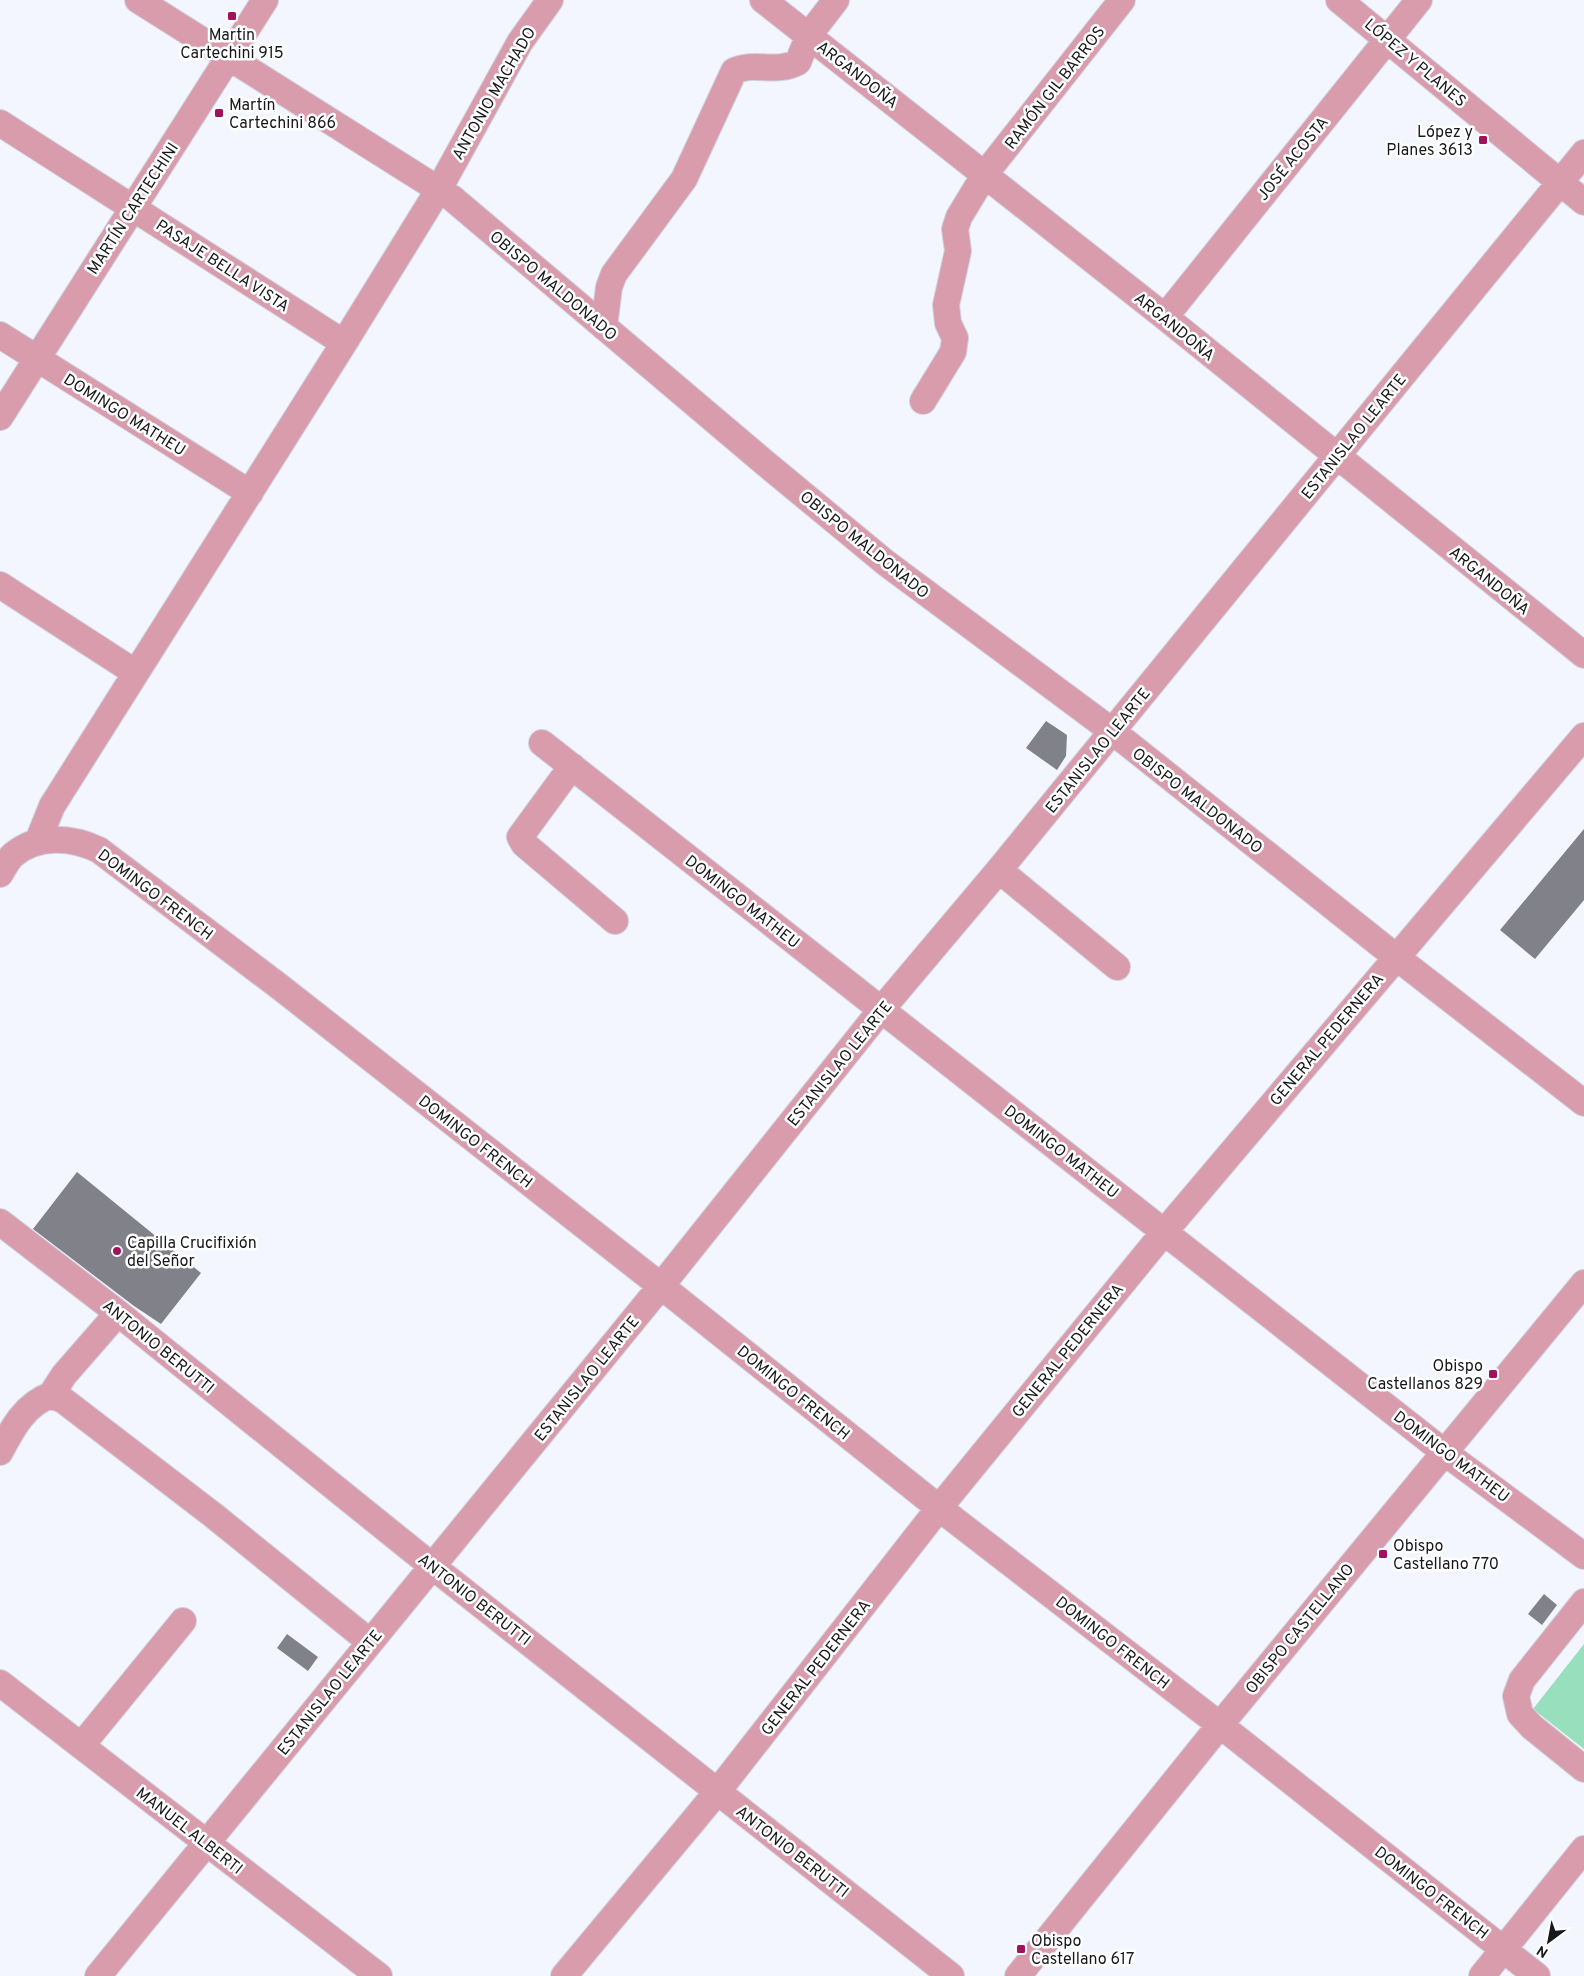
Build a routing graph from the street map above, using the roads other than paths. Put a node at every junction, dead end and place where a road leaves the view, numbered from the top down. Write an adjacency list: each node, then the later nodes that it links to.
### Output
1 (138, 0): 11 (street, OBISPO MALDONADO)
2 (265, 0): 11 (street, MARTÍN CARTECHINI)
3 (550, 0): 16 (street, ANTONIO MACHADO)
4 (763, 0): 9 (street, ARGANDOÑA)
5 (836, 0): 9 (street)
6 (1122, 0): 14 (street, RAMÓN GIL BARROS)
7 (1340, 0): 10 (street, LÓPEZ Y PLANES)
8 (1420, 0): 10 (street, JOSÉ ACOSTA)
9 (809, 35): 14 (street, ARGANDOÑA); 20 (street)
10 (1388, 39): 15 (street, LÓPEZ Y PLANES); 19 (street, JOSÉ ACOSTA)
11 (229, 59): 16 (street, OBISPO MALDONADO); 18 (street, MARTÍN CARTECHINI)
12 (0, 123): 18 (street, PASAJE BELLA VISTA)
13 (1584, 153): 15 (street, ESTANISLAO LEARTE)
14 (986, 174): 19 (street, ARGANDOÑA); 24 (street, RAMÓN GIL BARROS)
15 (1560, 182): 17 (street, LÓPEZ Y PLANES); 26 (street, ESTANISLAO LEARTE)
16 (439, 188): 20 (street, OBISPO MALDONADO); 22 (street, ANTONIO MACHADO)
17 (1584, 202)
18 (132, 207): 22 (street, PASAJE BELLA VISTA); 23 (street, MARTÍN CARTECHINI)
19 (1165, 317): 26 (street, ARGANDOÑA)
20 (604, 327): 31 (street, OBISPO MALDONADO)
21 (0, 335): 23 (street, DOMINGO MATHEU)
22 (344, 343): 27 (street, ANTONIO MACHADO)
23 (37, 358): 25 (street, MARTÍN CARTECHINI); 27 (street, DOMINGO MATHEU)
24 (923, 401)
25 (0, 417)
26 (1337, 456): 29 (street, ARGANDOÑA); 31 (street, ESTANISLAO LEARTE)
27 (250, 493): 30 (street, ANTONIO MACHADO)
28 (0, 585): 30 (street)
29 (1584, 655)
30 (136, 673): 35 (street, ANTONIO MACHADO)
31 (1112, 732): 37 (street, ESTANISLAO LEARTE); 39 (street, OBISPO MALDONADO)
32 (1584, 736): 39 (street, GENERAL PEDERNERA)
33 (542, 742): 34 (street, DOMINGO MATHEU)
34 (572, 766): 38 (street); 41 (street, DOMINGO MATHEU)
35 (38, 841): 36 (street); 46 (street, DOMINGO FRENCH)
36 (4, 858)
37 (999, 870): 40 (street); 41 (street, ESTANISLAO LEARTE)
38 (615, 921)
39 (1396, 957): 42 (street, OBISPO MALDONADO); 44 (street, GENERAL PEDERNERA)
40 (1117, 967)
41 (881, 1010): 44 (street, DOMINGO MATHEU); 46 (street, ESTANISLAO LEARTE)
42 (1584, 1103)
43 (0, 1222): 47 (street, ANTONIO BERUTTI)
44 (1165, 1231): 50 (street, DOMINGO MATHEU); 51 (street, GENERAL PEDERNERA)
45 (1584, 1283): 50 (street, OBISPO CASTELLANO)
46 (661, 1286): 51 (street, DOMINGO FRENCH); 53 (street, ESTANISLAO LEARTE)
47 (118, 1313): 48 (street); 53 (street, ANTONIO BERUTTI)
48 (51, 1395): 49 (street); 56 (street)
49 (0, 1452)
50 (1444, 1452): 52 (street, DOMINGO MATHEU); 58 (street, OBISPO CASTELLANO)
51 (939, 1508): 58 (street, DOMINGO FRENCH); 61 (street, GENERAL PEDERNERA)
52 (1584, 1556)
53 (432, 1566): 56 (street, ESTANISLAO LEARTE); 61 (street, ANTONIO BERUTTI)
54 (1584, 1602): 60 (street)
55 (183, 1621): 59 (street)
56 (370, 1642): 62 (street, ESTANISLAO LEARTE)
57 (0, 1683): 59 (street, MANUEL ALBERTI)
58 (1220, 1725): 64 (street, DOMINGO FRENCH); 69 (street, OBISPO CASTELLANO)
59 (81, 1746): 62 (street, MANUEL ALBERTI)
60 (1584, 1769)
61 (718, 1792): 67 (street, GENERAL PEDERNERA); 68 (street, ANTONIO BERUTTI)
62 (206, 1842): 65 (street, ESTANISLAO LEARTE); 66 (street, MANUEL ALBERTI)
63 (1584, 1849): 64 (street)
64 (1504, 1950): 70 (street); 71 (street, DOMINGO FRENCH)
65 (98, 1976)
66 (379, 1976)
67 (564, 1976)
68 (950, 1976)
69 (1018, 1976)
70 (1482, 1976)
71 (1537, 1976)

